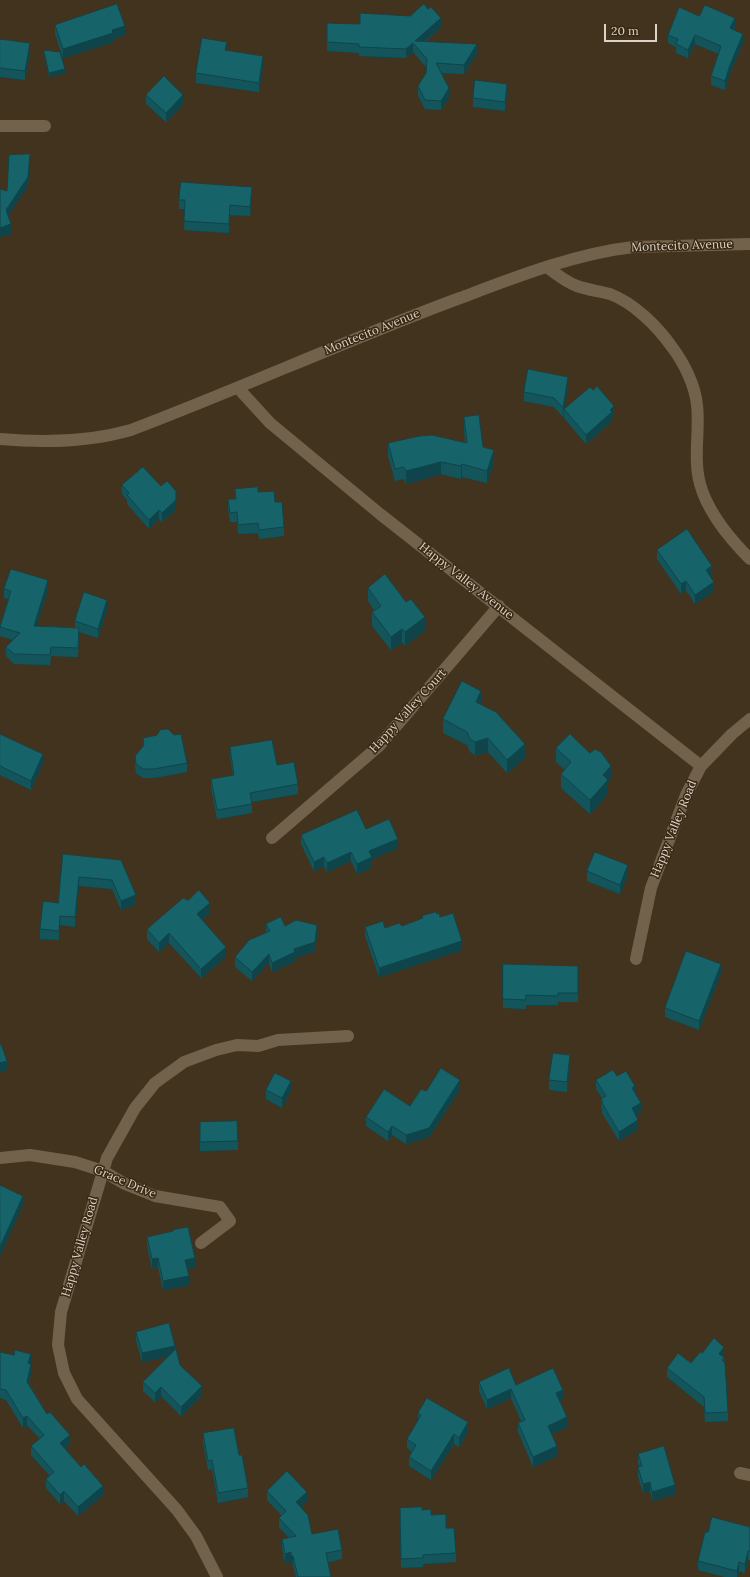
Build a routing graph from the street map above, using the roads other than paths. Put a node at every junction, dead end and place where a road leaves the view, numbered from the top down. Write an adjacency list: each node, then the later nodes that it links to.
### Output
1 (0, 126): 2 (street)
2 (44, 126)
3 (750, 244): 4 (street, Montecito Avenue)
4 (547, 267): 5 (street, Montecito Avenue); 7 (street)
5 (238, 388): 6 (street, Montecito Avenue); 8 (street, Happy Valley Avenue)
6 (0, 439)
7 (750, 559)
8 (499, 606): 10 (street, Happy Valley Avenue); 11 (street, Happy Valley Court)
9 (750, 719): 10 (street, Happy Valley Road)
10 (701, 766): 12 (street, Happy Valley Road)
11 (272, 838)
12 (636, 959)
13 (348, 1036): 15 (street, Happy Valley Road)
14 (0, 1158): 15 (street, Grace Drive)
15 (103, 1171): 16 (street, Grace Drive); 17 (street, Happy Valley Road)
16 (201, 1243)
17 (217, 1577)

